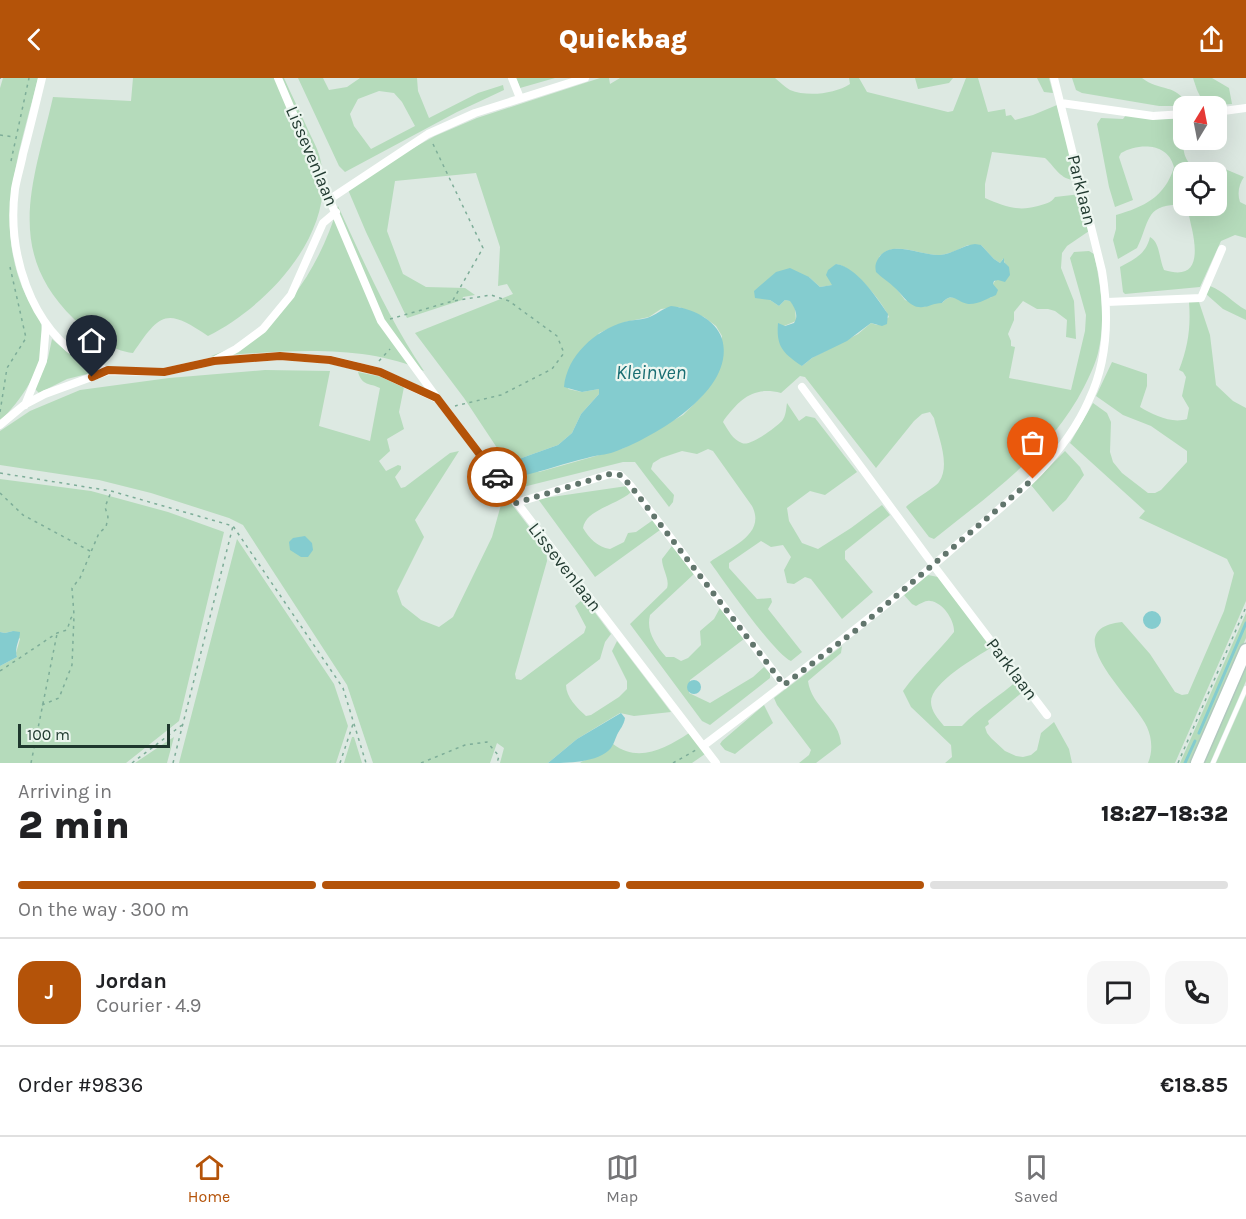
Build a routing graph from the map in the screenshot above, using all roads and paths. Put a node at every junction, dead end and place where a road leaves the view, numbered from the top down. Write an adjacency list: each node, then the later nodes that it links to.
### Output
1 (42, 78): 20 (street)
2 (278, 78): 14 (street, Lissevenlaan)
3 (512, 78): 6 (street)
4 (585, 78): 6 (street)
5 (1054, 78): 7 (street, Parklaan)
6 (520, 98): 11 (street)
7 (1060, 103): 10 (street); 18 (street, Parklaan)
8 (1246, 108): 9 (street)
9 (1227, 111)
10 (1173, 115)
11 (428, 134): 14 (street); 17 (path)
12 (0, 135): 13 (path)
13 (15, 137)
14 (330, 199): 15 (street, Lissevenlaan)
15 (336, 212): 19 (street, Lissevenlaan); 22 (street)
16 (1222, 249): 18 (street)
17 (453, 301): 19 (path); 28 (path)
18 (1107, 302): 37 (street, Parklaan)
19 (381, 321): 21 (street, Lissevenlaan)
20 (46, 324): 24 (street); 27 (street)
21 (396, 341): 23 (path); 26 (street, Lissevenlaan)
22 (214, 361): 23 (street); 24 (street)
23 (369, 369): 26 (street)
24 (108, 370): 27 (street)
25 (802, 387): 37 (street, Parklaan)
26 (437, 398): 28 (street, Lissevenlaan)
27 (24, 405): 29 (street)
28 (446, 409): 34 (street, Lissevenlaan)
29 (0, 424)
30 (0, 473): 31 (path)
31 (111, 491): 35 (path); 36 (path)
32 (0, 492): 33 (path)
33 (1, 497): 36 (path)
34 (516, 503): 43 (street); 49 (street, Lissevenlaan)
35 (233, 525): 47 (path); 48 (path)
36 (91, 552): 39 (path)
37 (934, 566): 43 (street, Parklaan); 46 (street, Parklaan)
38 (1246, 607): 59 (path)
39 (74, 615): 40 (path); 45 (path)
40 (57, 633): 42 (path); 45 (path)
41 (1246, 650): 60 (main road)
42 (0, 671)
43 (784, 685): 49 (street, Parklaan)
44 (1246, 688): 61 (lane)
45 (42, 705): 50 (path)
46 (1047, 715)
47 (353, 723): 53 (path); 54 (path)
48 (183, 725): 51 (path); 52 (path)
49 (703, 746): 57 (path); 58 (street, Lissevenlaan)
50 (31, 763)
51 (132, 763)
52 (173, 763)
53 (340, 763)
54 (366, 763)
55 (421, 763): 56 (path)
56 (497, 763)
57 (673, 763)
58 (716, 763)
59 (1178, 763)
60 (1197, 763)
61 (1214, 763)

